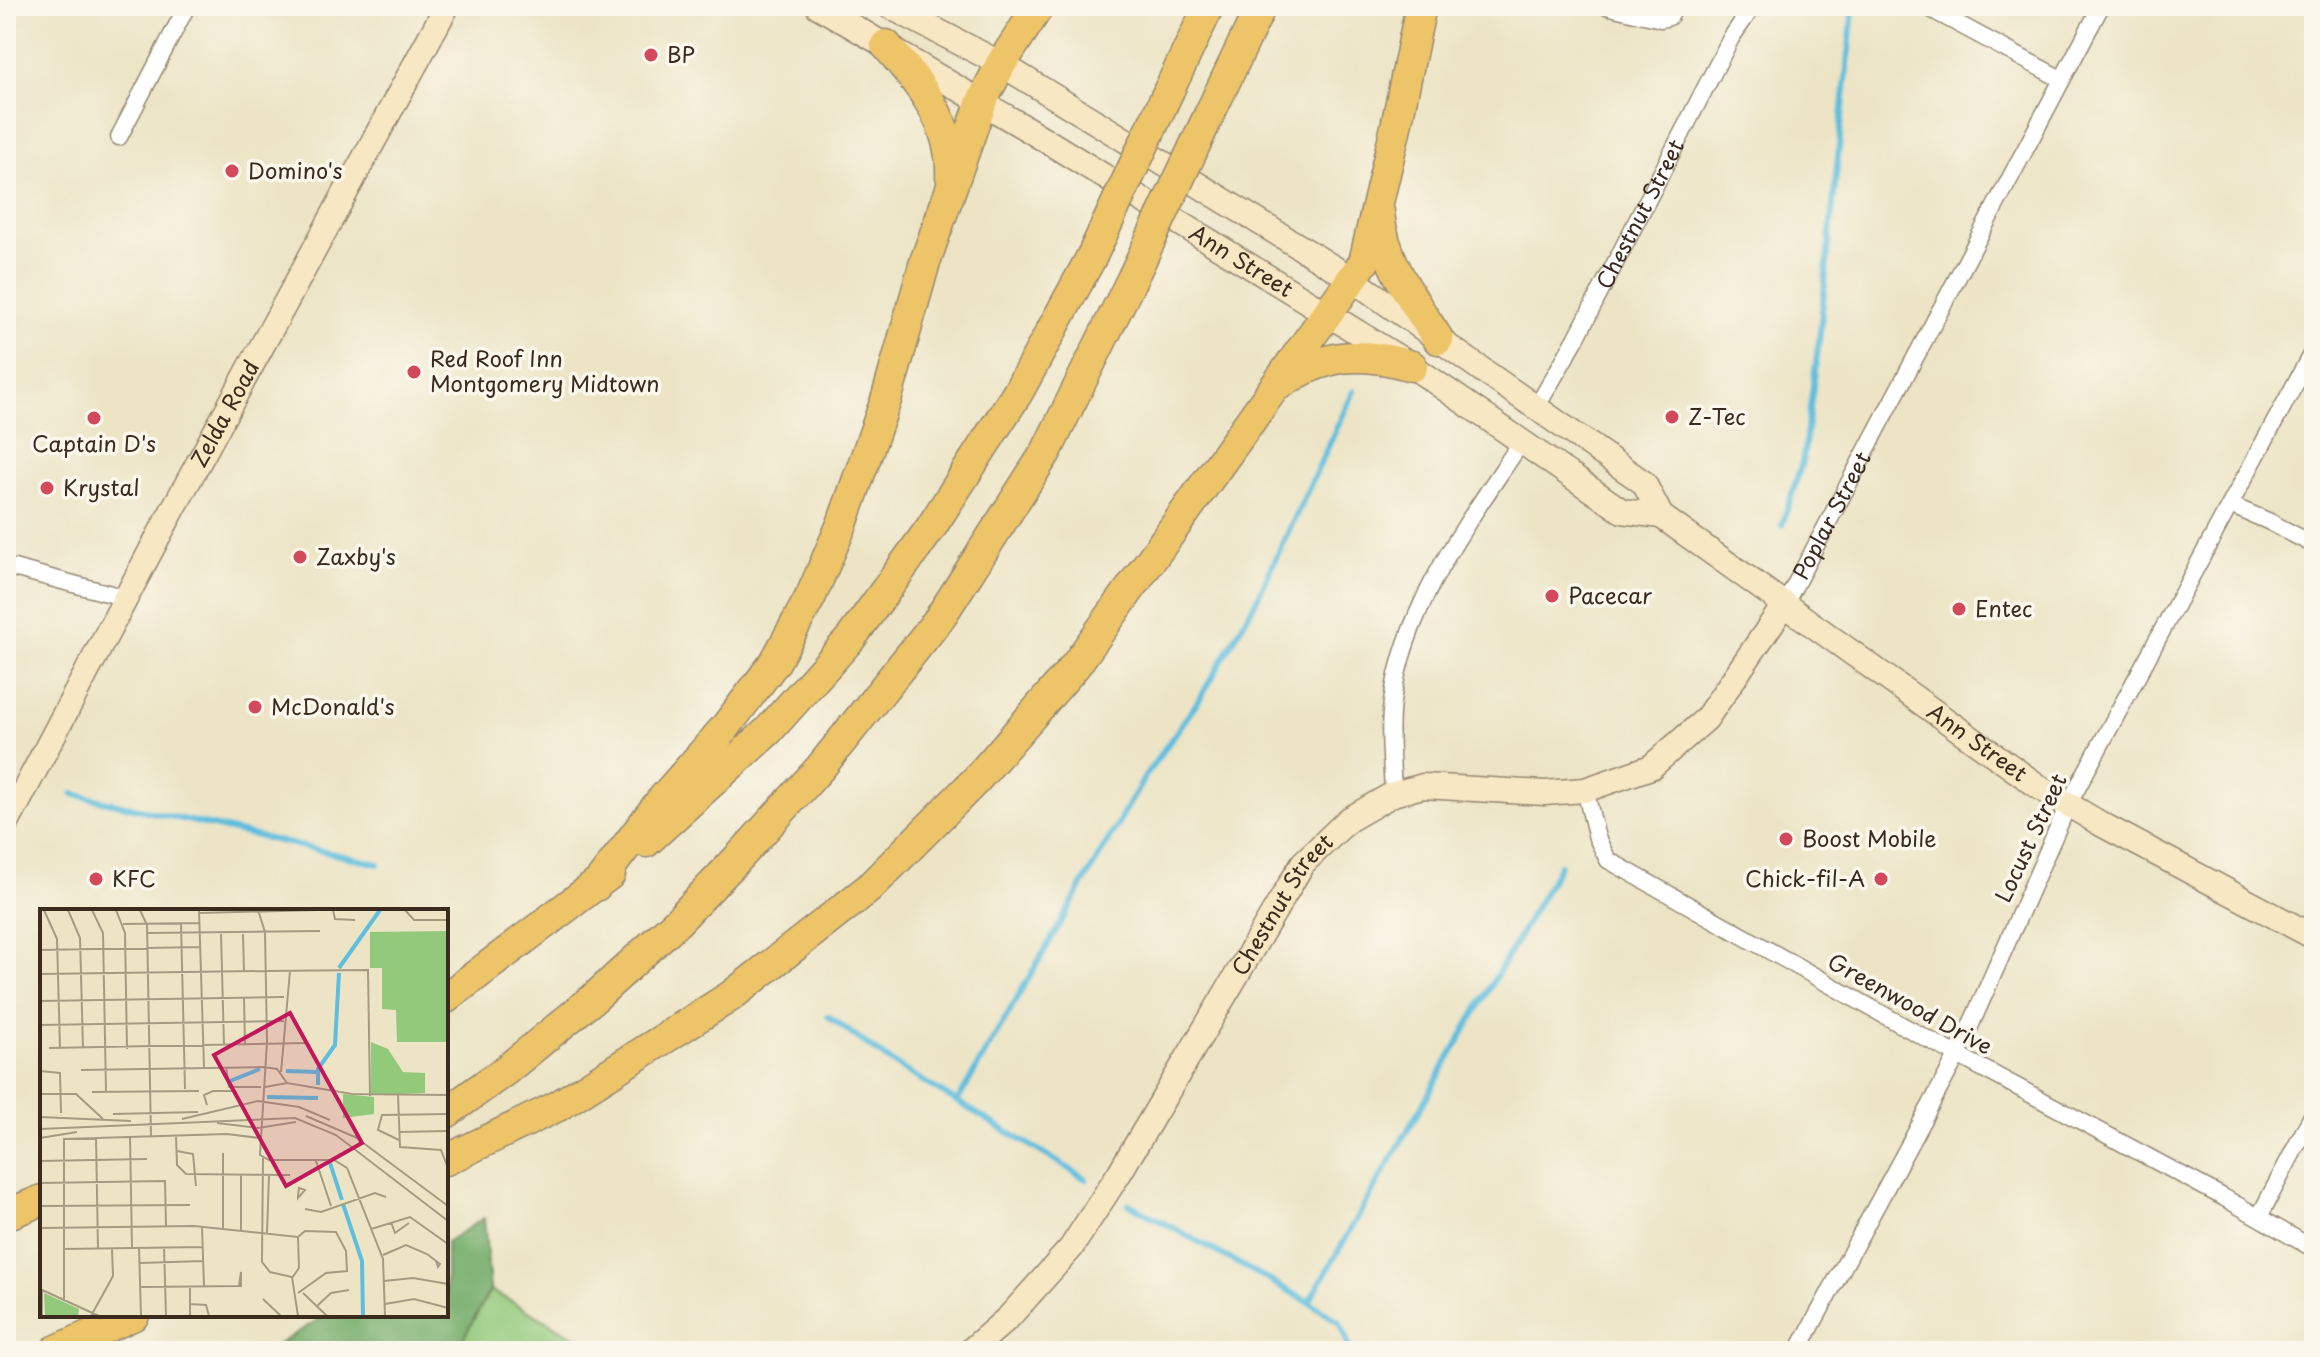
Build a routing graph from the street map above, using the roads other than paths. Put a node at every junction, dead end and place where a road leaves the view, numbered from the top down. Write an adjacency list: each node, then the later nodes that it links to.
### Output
1 (187, 6): 18 (street)
2 (447, 6): 33 (main road, Zelda Road)
3 (818, 6): 14 (main road, Ann Street)
4 (889, 6): 15 (main road, Ann Street)
5 (1039, 6): 15 (highway)
6 (1209, 6): 39 (highway, bridge)
7 (1261, 6): 43 (highway, bridge)
8 (1421, 6): 20 (highway)
9 (1606, 6): 10 (street)
10 (1677, 6)
11 (1925, 6): 16 (street)
12 (2101, 6): 16 (street, Poplar Street)
13 (1747, 13): 27 (street, Chestnut Street)
14 (886, 45): 17 (main road, Ann Street); 19 (highway)
15 (1001, 64): 17 (highway); 21 (main road, Ann Street)
16 (2061, 79): 34 (street, Poplar Street)
17 (982, 101): 19 (highway); 22 (main road, Ann Street)
18 (119, 137)
19 (950, 191): 39 (highway)
20 (1380, 194): 21 (highway); 23 (highway)
21 (1352, 279): 22 (highway); 23 (main road, Ann Street)
22 (1327, 312): 25 (main road, Ann Street); 26 (highway)
23 (1438, 339): 27 (main road, Ann Street)
24 (2314, 349): 29 (street, Locust Street)
25 (1412, 366): 26 (highway); 28 (main road, Ann Street)
26 (1269, 392): 45 (highway)
27 (1536, 408): 30 (main road, Ann Street)
28 (1522, 441): 30 (main road, Ann Street); 36 (street)
29 (2230, 505): 31 (street); 37 (street, Locust Street)
30 (1661, 516): 34 (main road, Ann Street)
31 (2314, 545)
32 (6, 566): 33 (street)
33 (126, 598): 38 (main road, Zelda Road)
34 (1785, 604): 35 (main road, Poplar Street); 37 (main road, Ann Street)
35 (1585, 790): 36 (main road, Poplar Street); 42 (street, Greenwood Drive)
36 (1393, 794): 52 (main road, Chestnut Street)
37 (2068, 805): 40 (main road, Ann Street); 42 (street, Locust Street)
38 (6, 825)
39 (596, 886): 41 (highway)
40 (2314, 937)
41 (448, 997)
42 (1957, 1056): 48 (street, Greenwood Drive); 53 (street, Locust Street)
43 (448, 1112)
44 (2314, 1112): 48 (street)
45 (448, 1159)
46 (40, 1201): 47 (highway)
47 (6, 1215)
48 (2259, 1217): 49 (street, Greenwood Drive)
49 (2314, 1249)
50 (130, 1317): 51 (highway)
51 (55, 1351)
52 (970, 1351)
53 (1798, 1351)

